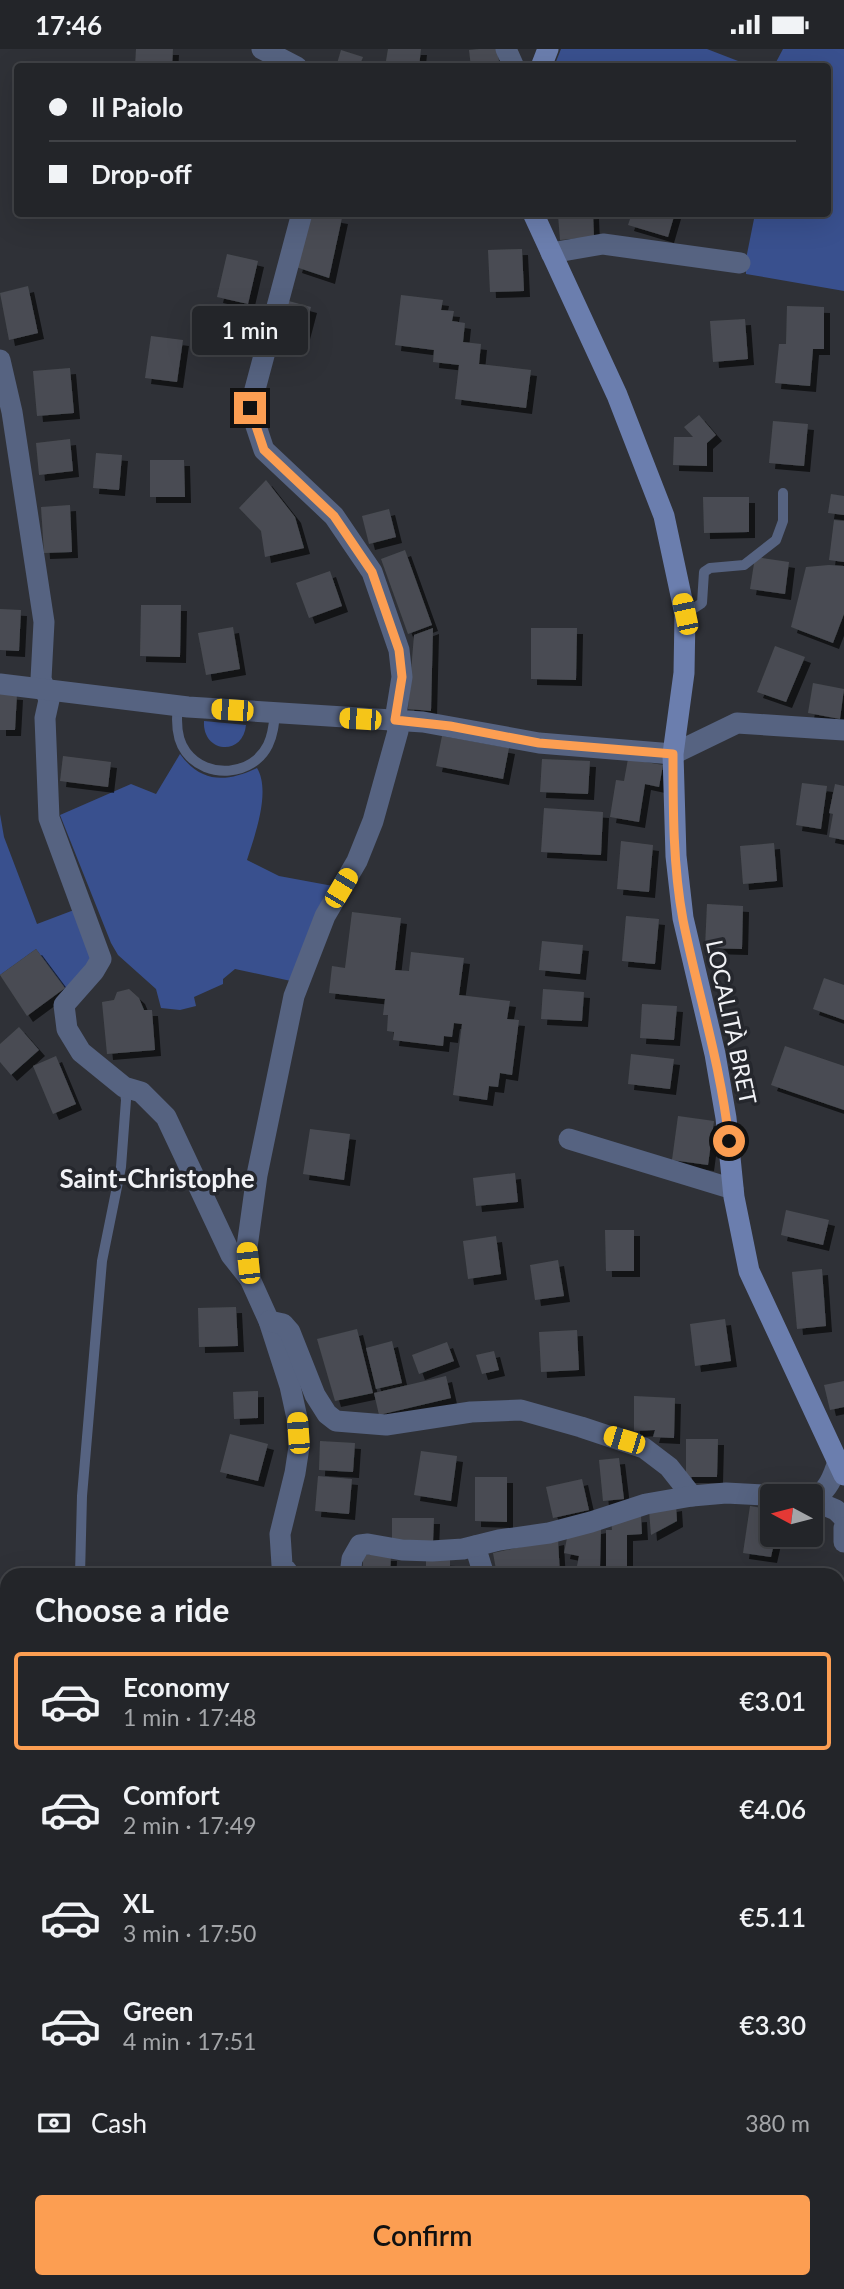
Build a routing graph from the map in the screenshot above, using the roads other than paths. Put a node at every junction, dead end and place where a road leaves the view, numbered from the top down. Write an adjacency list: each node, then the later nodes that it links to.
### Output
1 (262, 49): 2 (street)
2 (289, 63)
3 (301, 217): 14 (street)
4 (535, 217): 5 (street, LOCALITÀ BRET)
5 (551, 253): 6 (street); 9 (street, LOCALITÀ BRET)
6 (740, 263)
7 (0, 360): 11 (street)
8 (783, 493): 9 (lane)
9 (685, 614): 16 (street, LOCALITÀ BRET)
10 (0, 684): 11 (street)
11 (44, 689): 12 (street); 17 (street)
12 (178, 705): 13 (street); 13 (lane)
13 (275, 713): 14 (street)
14 (395, 720): 16 (street); 20 (street)
15 (844, 730): 16 (street)
16 (673, 761): 19 (street, LOCALITÀ BRET)
17 (124, 1087): 20 (street); 31 (lane)
18 (569, 1139): 19 (street)
19 (733, 1189): 22 (street, LOCALITÀ BRET)
20 (250, 1279): 21 (street)
21 (269, 1321): 25 (street); 32 (street)
22 (841, 1468): 23 (street)
23 (823, 1493)
24 (760, 1495): 25 (street)
25 (692, 1496): 30 (street)
26 (823, 1505): 27 (street)
27 (844, 1518)
28 (844, 1528): 29 (street)
29 (844, 1542)
30 (475, 1546): 33 (street); 34 (street)
31 (80, 1568)
32 (284, 1568)
33 (351, 1568)
34 (482, 1568)

